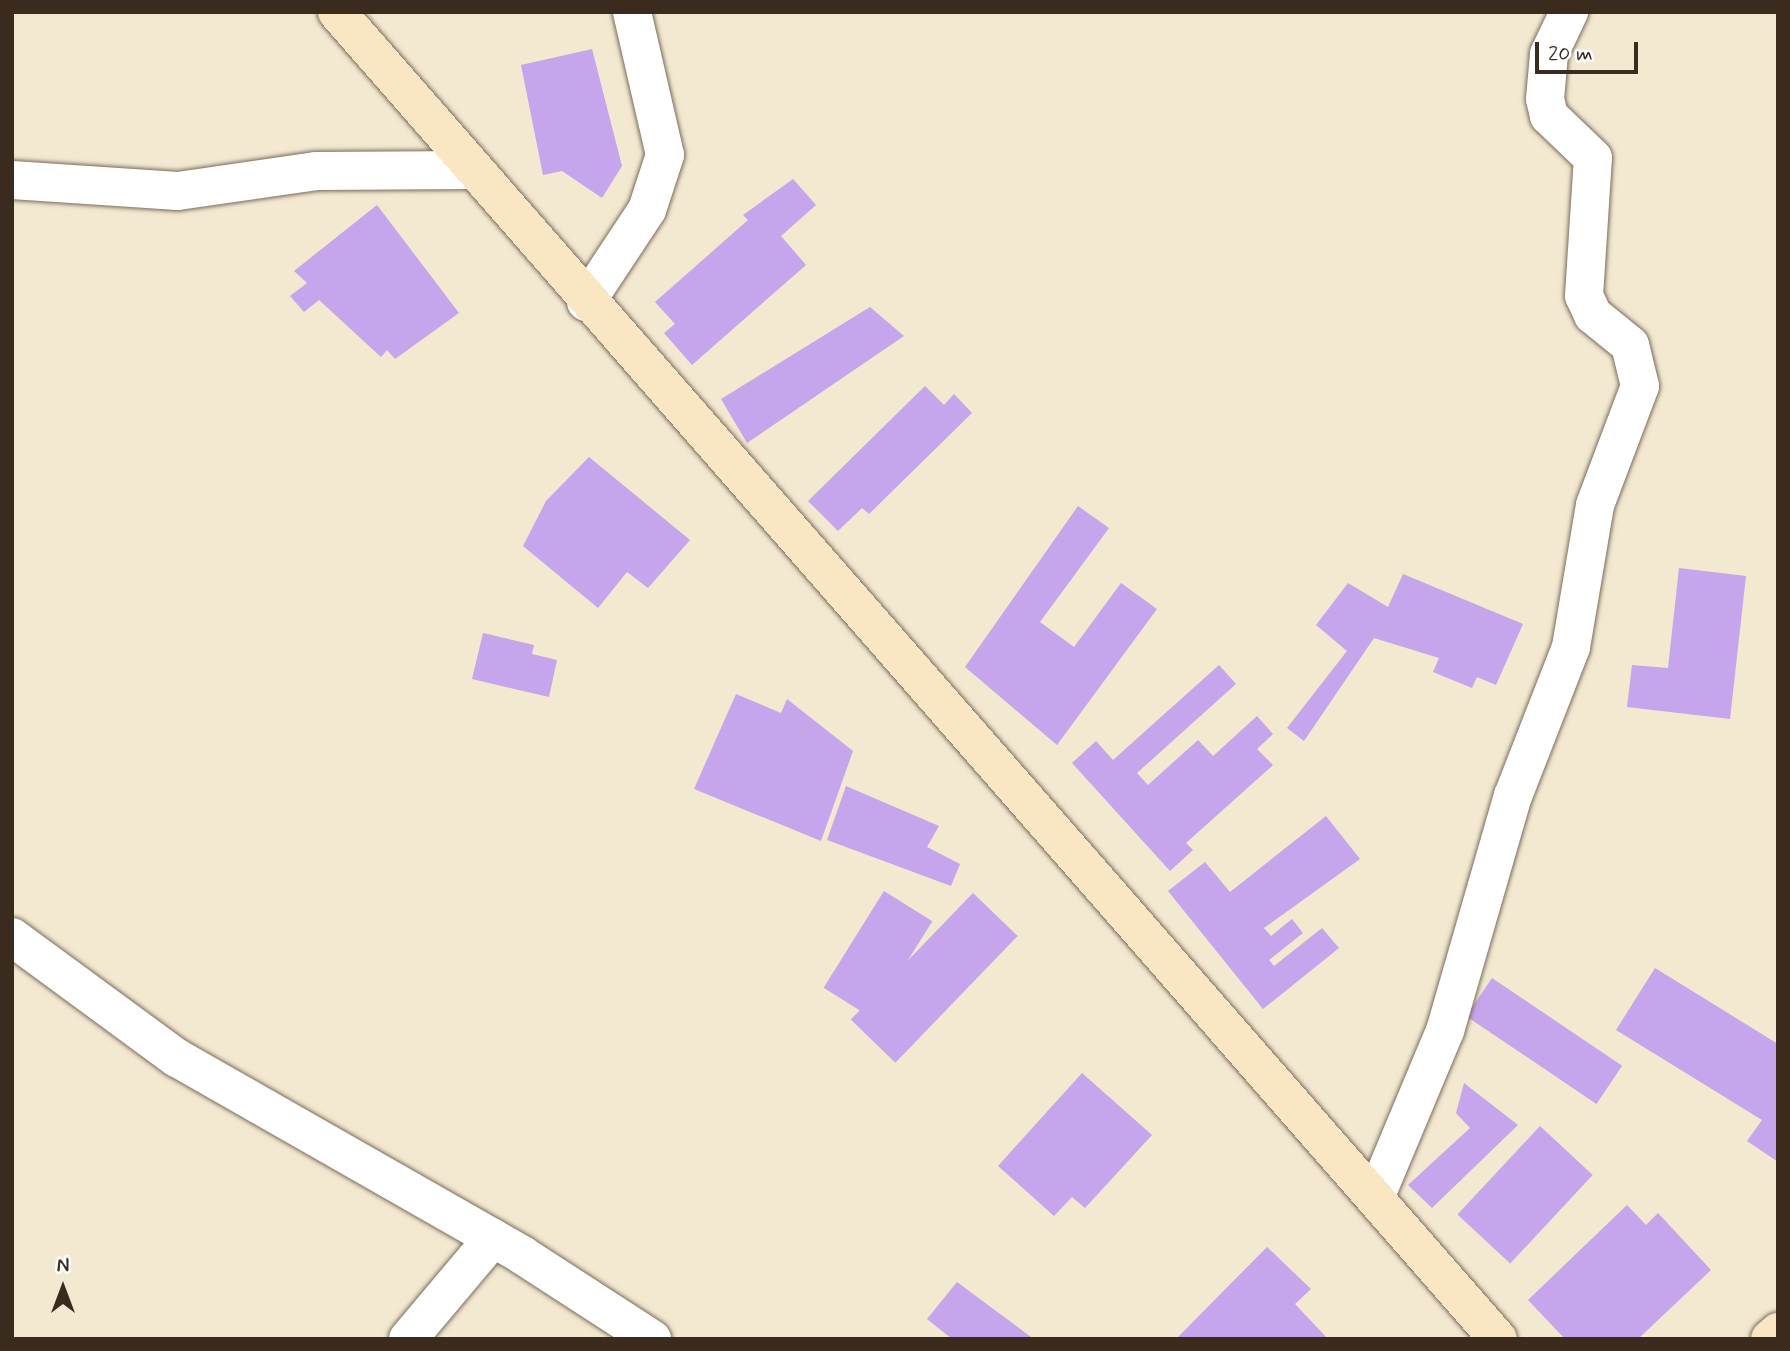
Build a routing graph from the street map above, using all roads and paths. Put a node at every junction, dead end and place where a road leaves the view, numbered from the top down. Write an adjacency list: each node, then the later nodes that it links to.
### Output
1 (337, 12): 4 (street)
2 (632, 12): 6 (street)
3 (1569, 12): 8 (street)
4 (472, 170): 5 (street); 6 (street)
5 (12, 180)
6 (586, 302): 8 (street)
7 (12, 937): 9 (street)
8 (1375, 1198): 13 (street)
9 (493, 1238): 11 (street); 12 (street)
10 (1778, 1332): 14 (street)
11 (408, 1339)
12 (652, 1339)
13 (1498, 1339)
14 (1770, 1339)

